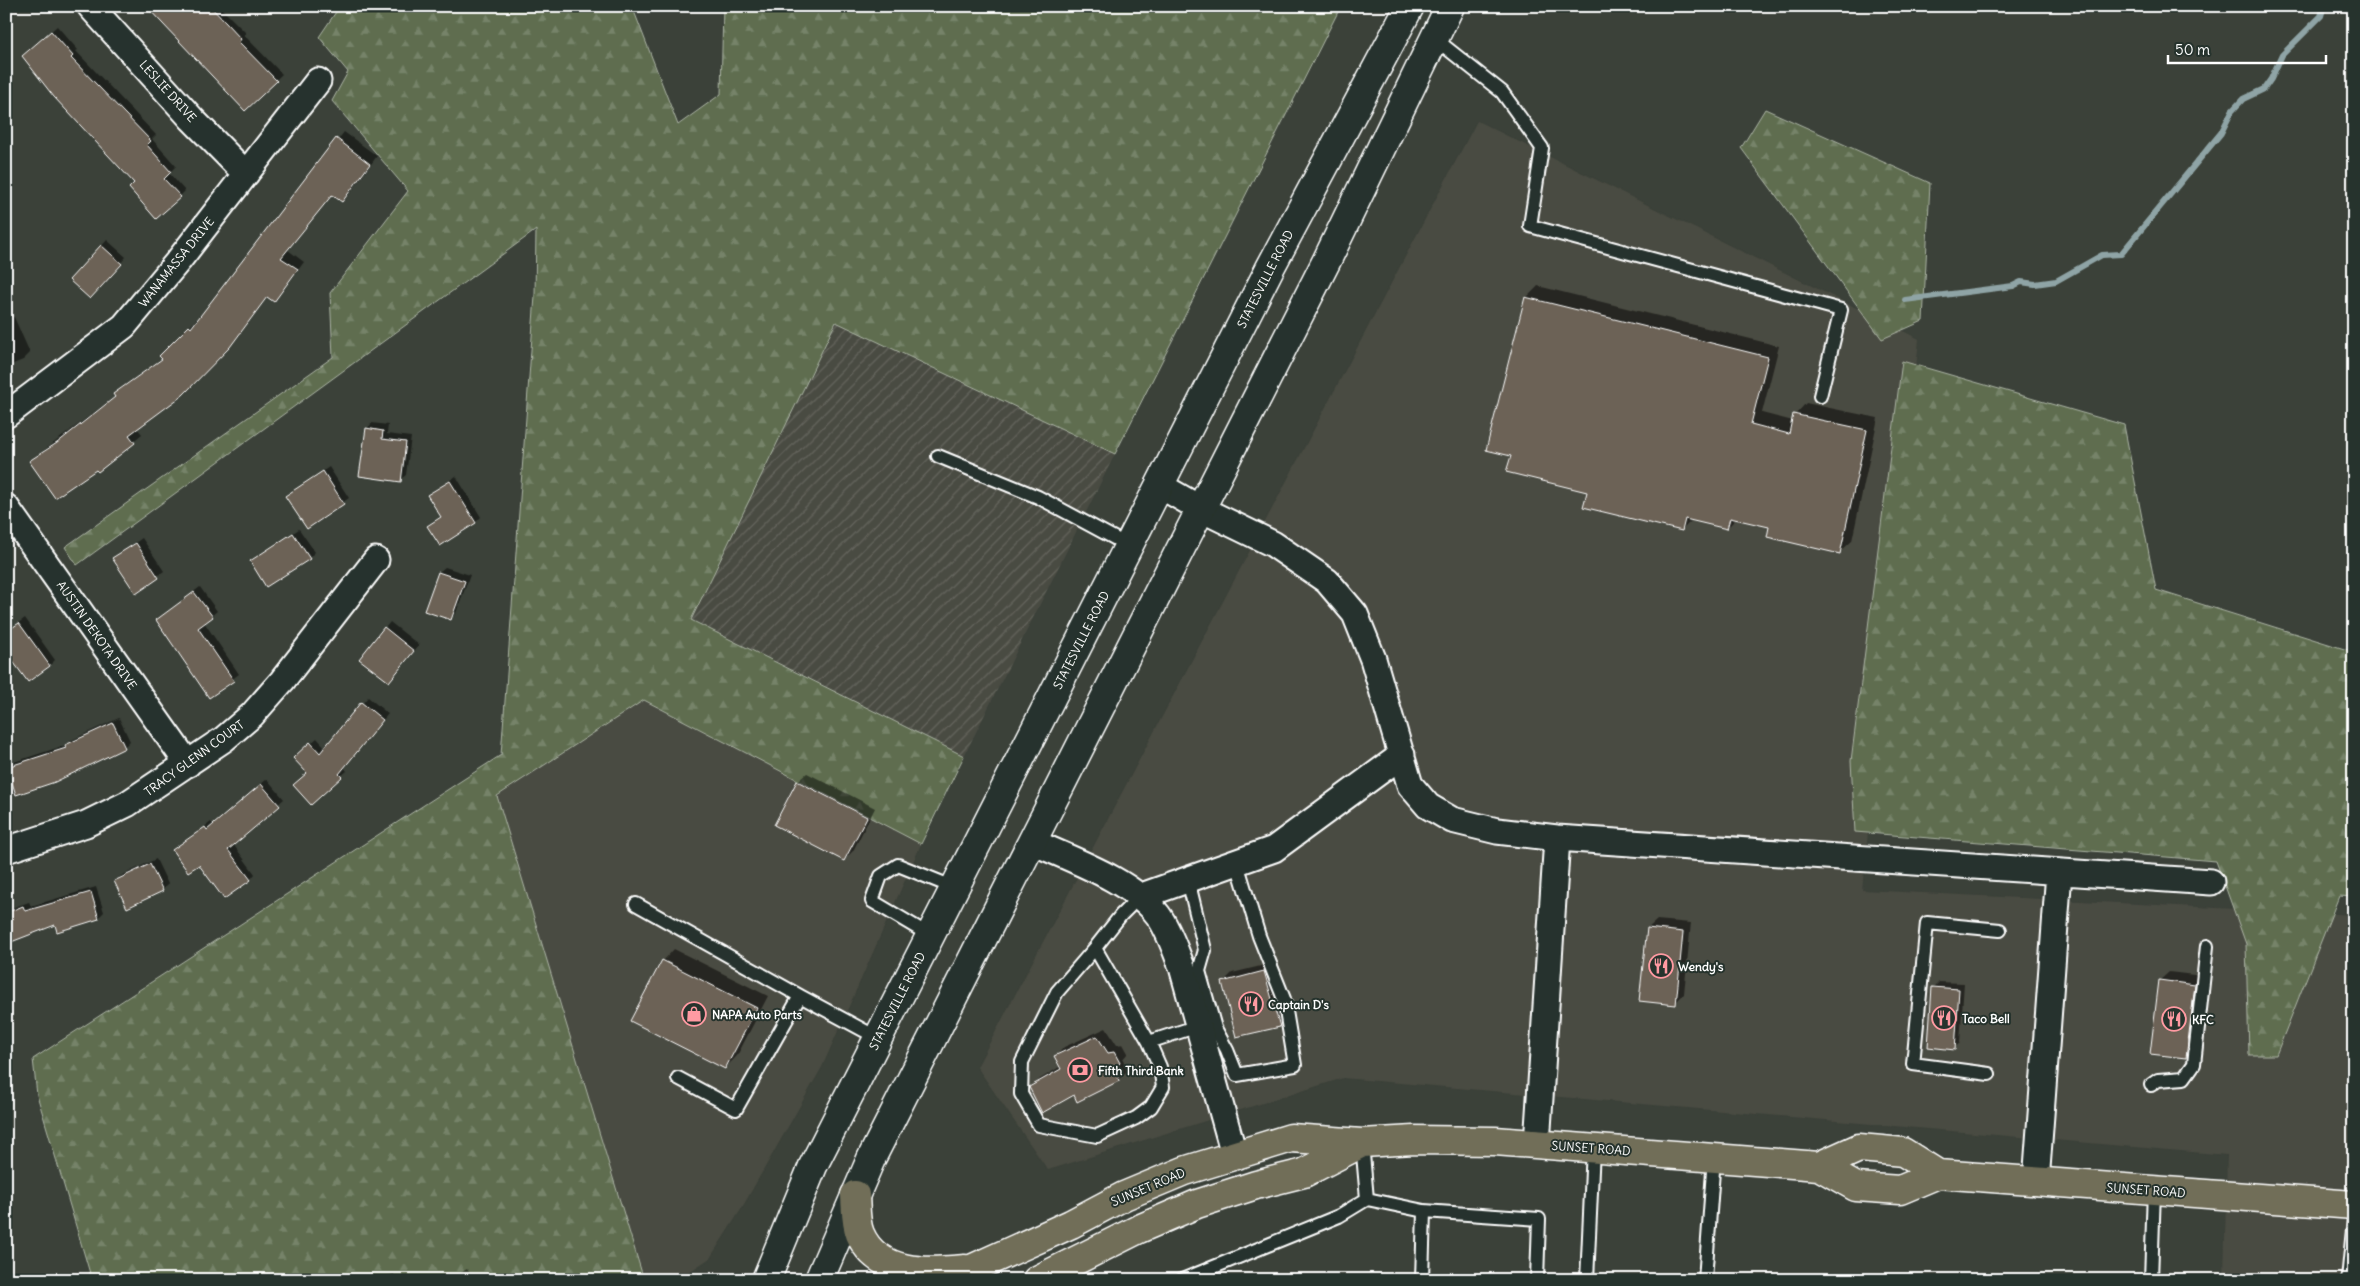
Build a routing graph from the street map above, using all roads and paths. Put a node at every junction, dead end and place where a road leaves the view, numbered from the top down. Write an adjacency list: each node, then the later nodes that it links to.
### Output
1 (90, 6): 6 (street, LESLIE DRIVE)
2 (1410, 6): 10 (main road, STATESVILLE ROAD)
3 (1450, 6): 4 (main road)
4 (1434, 38): 7 (lane); 12 (main road)
5 (318, 81): 6 (street, WANAMASSA DRIVE)
6 (246, 174): 8 (street, WANAMASSA DRIVE)
7 (1820, 396)
8 (6, 415)
9 (938, 456): 13 (lane)
10 (1160, 486): 12 (street); 13 (main road, STATESVILLE ROAD)
11 (6, 507): 16 (street, AUSTIN DEKOTA DRIVE)
12 (1201, 510): 15 (street); 18 (main road)
13 (1128, 546): 24 (main road, STATESVILLE ROAD)
14 (376, 560): 16 (street, TRACY GLENN COURT)
15 (1402, 755): 17 (street); 20 (street)
16 (188, 764): 19 (street, TRACY GLENN COURT)
17 (1557, 838): 21 (street); 39 (street)
18 (1033, 842): 25 (street); 47 (main road)
19 (6, 850)
20 (1237, 863): 22 (street); 22 (lane)
21 (2059, 872): 23 (street); 45 (street)
22 (1188, 880): 25 (street)
23 (2211, 882)
24 (955, 888): 28 (main road, STATESVILLE ROAD); 28 (lane)
25 (1139, 897): 30 (lane); 32 (street)
26 (636, 904): 31 (lane)
27 (2000, 930): 35 (lane)
28 (931, 936): 33 (main road, STATESVILLE ROAD)
29 (2207, 946): 37 (lane)
30 (1095, 948): 34 (lane); 34 (lane)
31 (800, 996): 33 (lane); 36 (lane)
32 (1198, 1026): 34 (lane); 41 (street)
33 (878, 1038): 53 (main road, STATESVILLE ROAD)
34 (1149, 1042)
35 (1990, 1074)
36 (678, 1078)
37 (2151, 1085)
38 (1362, 1144): 39 (main road, SUNSET ROAD); 41 (main road, SUNSET ROAD); 48 (lane); 56 (main road, SUNSET ROAD)
39 (1537, 1144): 40 (main road, SUNSET ROAD)
40 (1593, 1148): 42 (main road, SUNSET ROAD); 60 (lane)
41 (1234, 1154): 52 (main road, SUNSET ROAD)
42 (1714, 1158): 43 (main road, SUNSET ROAD); 61 (lane)
43 (1819, 1166): 44 (main road, SUNSET ROAD); 44 (main road, SUNSET ROAD)
44 (1938, 1174): 45 (main road, SUNSET ROAD)
45 (2036, 1182): 46 (main road, SUNSET ROAD)
46 (2154, 1190): 49 (main road, SUNSET ROAD); 62 (lane)
47 (855, 1195): 52 (main road); 54 (main road)
48 (1367, 1200): 50 (lane); 57 (lane)
49 (2354, 1205)
50 (1424, 1211): 58 (lane); 59 (lane)
51 (2354, 1219): 63 (lane)
52 (974, 1268): 55 (main road, SUNSET ROAD)
53 (766, 1280)
54 (819, 1280)
55 (947, 1280)
56 (1037, 1280)
57 (1182, 1280)
58 (1422, 1280)
59 (1537, 1280)
60 (1587, 1280)
61 (1705, 1280)
62 (2151, 1280)
63 (2348, 1280)

